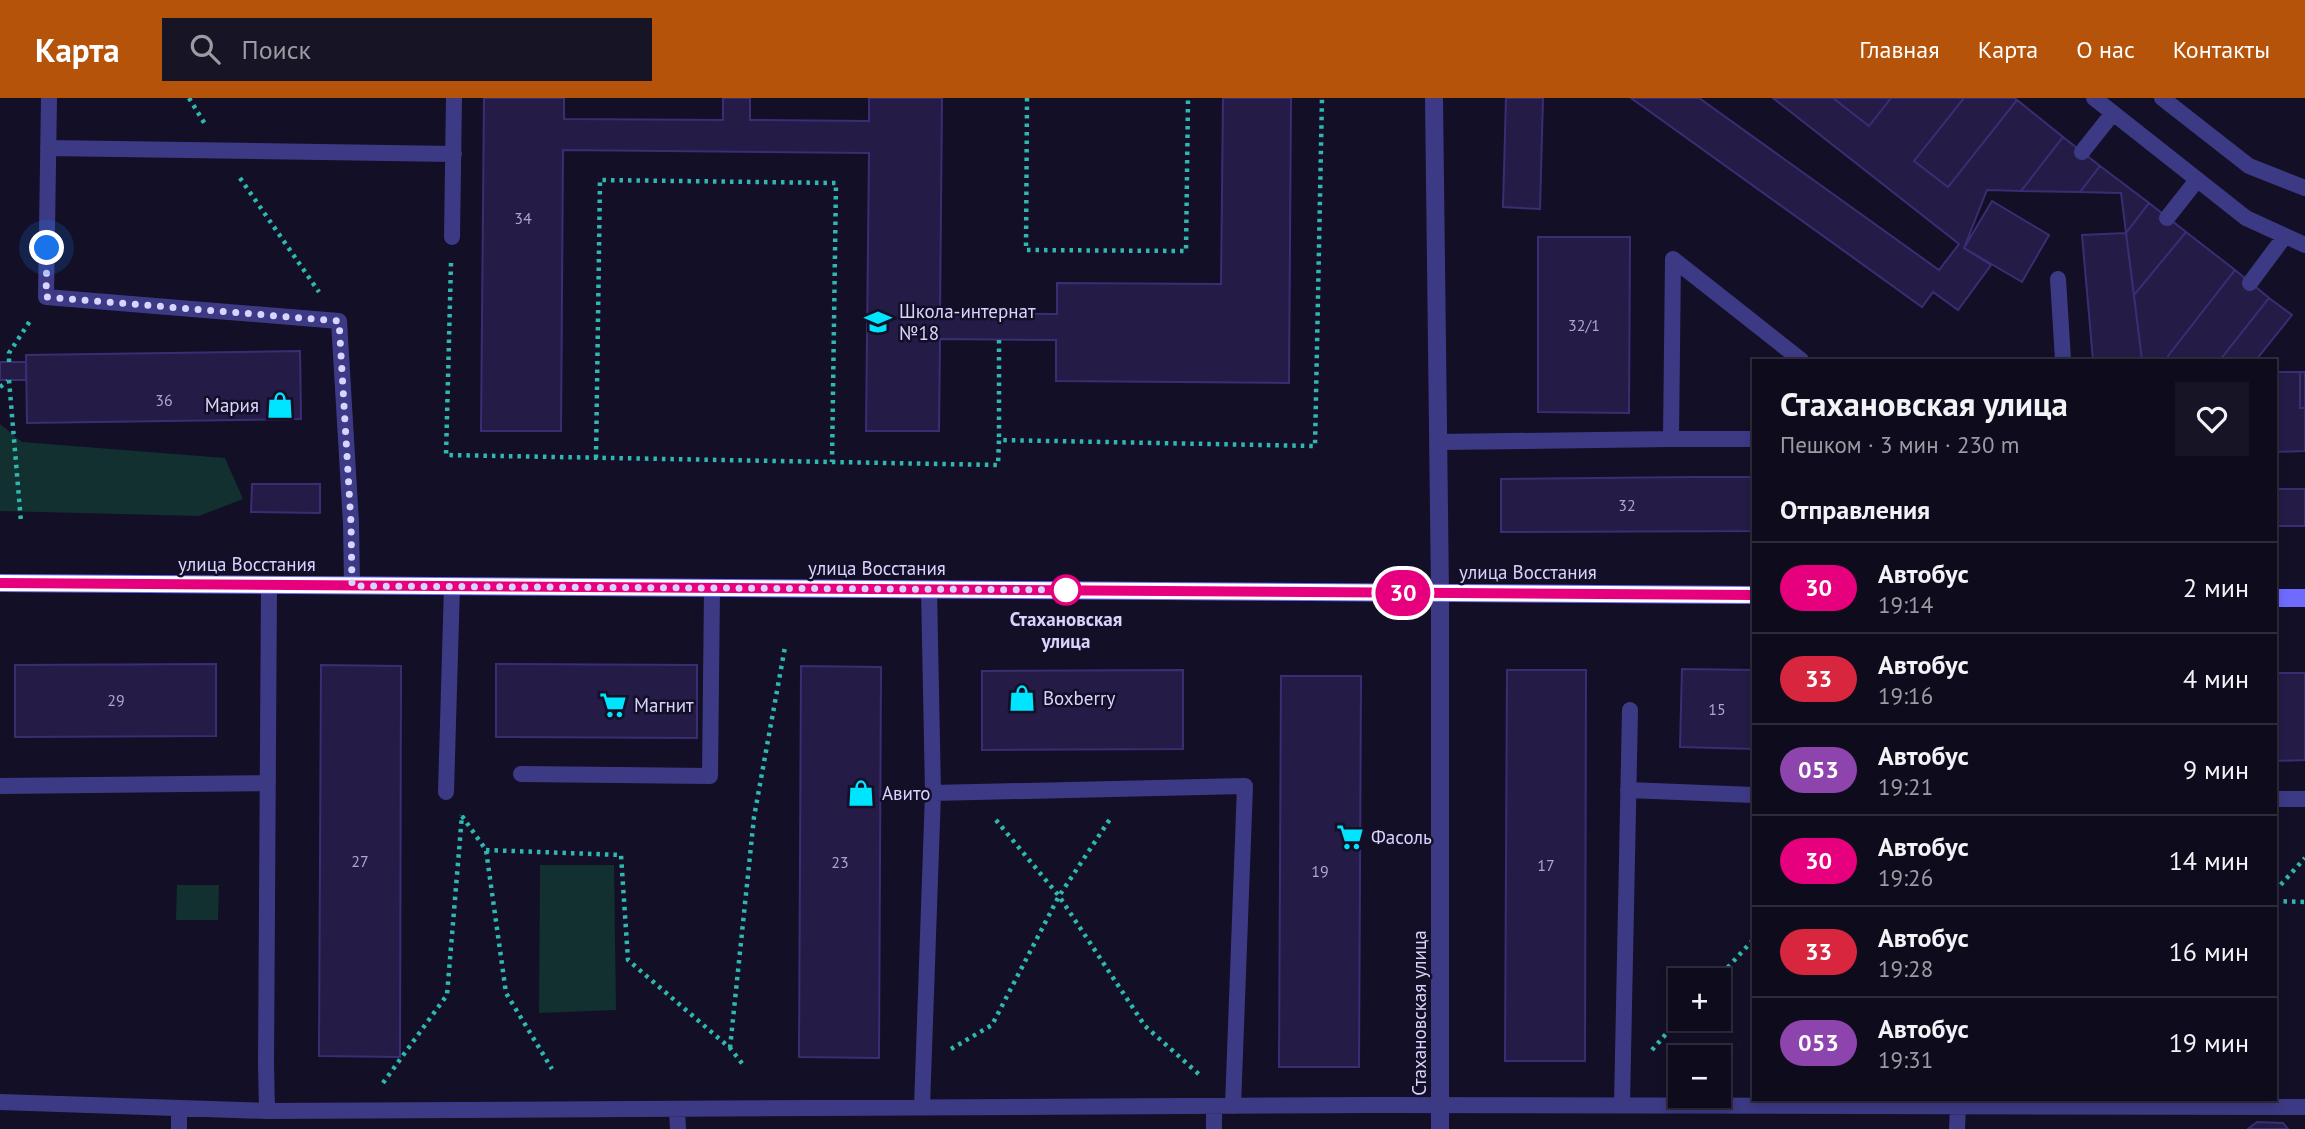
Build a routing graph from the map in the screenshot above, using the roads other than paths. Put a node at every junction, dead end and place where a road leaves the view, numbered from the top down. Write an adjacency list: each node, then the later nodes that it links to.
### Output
1 (49, 98): 7 (lane)
2 (454, 98): 9 (lane)
3 (1434, 98): 22 (street, Стахановская улица)
4 (2094, 98): 6 (lane)
5 (2162, 98): 11 (lane)
6 (2113, 113): 8 (lane); 10 (lane)
7 (48, 148): 9 (lane); 25 (lane)
8 (2082, 152)
9 (454, 154): 14 (lane)
10 (2197, 180): 12 (lane); 13 (lane)
11 (2305, 188)
12 (2167, 218)
13 (2285, 236): 15 (lane); 17 (lane)
14 (452, 237)
15 (2305, 245)
16 (2058, 279): 19 (lane)
17 (2250, 283)
18 (1800, 359): 20 (lane)
19 (2063, 359)
20 (1671, 439): 21 (lane); 22 (lane)
21 (1752, 439)
22 (1439, 442): 29 (street, Стахановская улица)
23 (0, 583): 24 (main road, улица Восстания)
24 (269, 585): 25 (main road, улица Восстания); 35 (lane)
25 (352, 586): 26 (main road, улица Восстания)
26 (452, 586): 27 (main road, улица Восстания); 38 (lane)
27 (712, 588): 28 (main road, улица Восстания); 34 (lane)
28 (929, 589): 29 (main road, улица Восстания); 39 (lane)
29 (1440, 593): 30 (main road, улица Восстания); 45 (street, Стахановская улица)
30 (1752, 595)
31 (2277, 598): 32 (main road)
32 (2305, 598)
33 (1630, 710): 37 (lane)
34 (522, 774)
35 (268, 783): 36 (lane); 53 (lane)
36 (0, 786)
37 (1628, 790): 40 (lane); 46 (lane)
38 (446, 792)
39 (933, 793): 48 (lane); 49 (lane)
40 (1752, 795)
41 (2277, 799): 42 (lane)
42 (2305, 799)
43 (0, 1102): 51 (lane)
44 (1947, 1104): 46 (lane); 50 (lane); 58 (lane)
45 (1440, 1105): 46 (lane); 48 (lane); 57 (street, Стахановская улица)
46 (1622, 1105)
47 (1214, 1106): 48 (lane); 49 (lane); 56 (lane)
48 (1233, 1106)
49 (922, 1107): 52 (lane)
50 (2305, 1107)
51 (179, 1108): 53 (lane); 54 (lane)
52 (677, 1109): 53 (lane); 55 (lane)
53 (267, 1111)
54 (179, 1129)
55 (678, 1129)
56 (1214, 1129)
57 (1440, 1129)
58 (1957, 1129)

